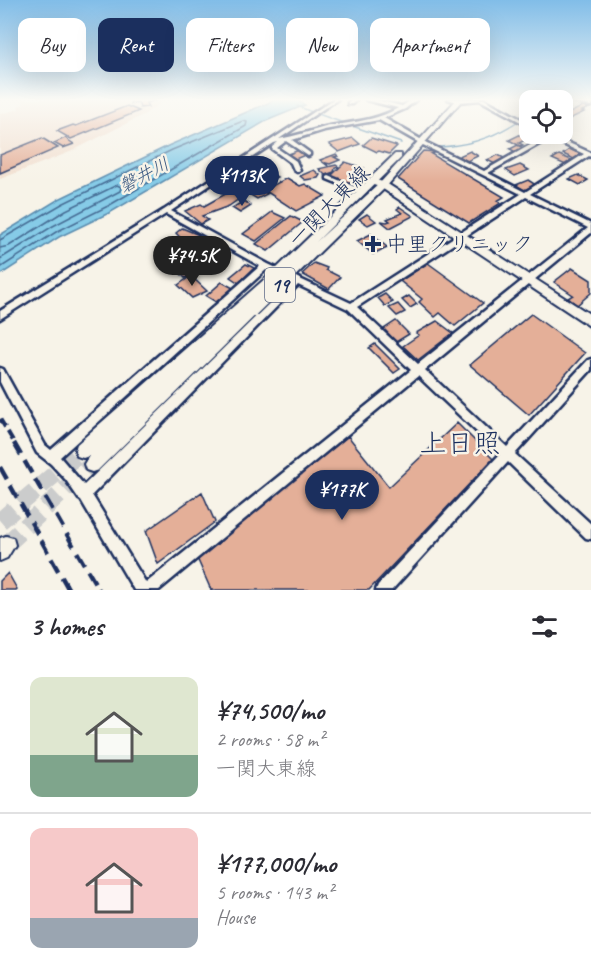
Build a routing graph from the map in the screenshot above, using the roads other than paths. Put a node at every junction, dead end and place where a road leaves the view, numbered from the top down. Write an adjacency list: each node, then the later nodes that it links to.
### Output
1 (295, 127): 7 (street)
2 (343, 127): 5 (street)
3 (395, 127): 6 (street)
4 (430, 127): 6 (main road, 一関大東線 / 19)
5 (286, 140): 7 (street); 10 (street); 12 (street)
6 (418, 140): 13 (street); 15 (main road, 一関大東線 / 19)
7 (273, 141): 18 (street)
8 (532, 144): 13 (street)
9 (568, 144): 11 (street)
10 (308, 154)
11 (589, 154): 17 (street)
12 (297, 170)
13 (486, 172): 17 (street)
14 (329, 178): 16 (street)
15 (378, 184): 16 (main road, 一関大東線 / 19); 20 (main road); 22 (main road, 一関大東線 / 19)
16 (363, 192): 22 (main road, 一関大東線 / 19)
17 (527, 193): 19 (street); 20 (street)
18 (166, 211): 21 (street); 25 (street)
19 (591, 228): 23 (street)
20 (459, 236): 23 (main road); 24 (street)
21 (265, 266): 22 (street); 32 (street)
22 (288, 277): 24 (street); 30 (main road, 一関大東線 / 19); 33 (main road, 一関大東線 / 19); 34 (street)
23 (528, 281): 26 (main road); 28 (street)
24 (351, 307): 28 (street)
25 (0, 315)
26 (591, 322)
27 (591, 363): 31 (street)
28 (417, 370): 31 (street); 37 (street)
29 (0, 372): 32 (street)
30 (83, 450)
31 (507, 454): 35 (street); 38 (street)
32 (53, 456): 34 (street)
33 (92, 464)
34 (83, 495): 36 (street)
35 (591, 533)
36 (142, 590)
37 (148, 590)
38 (383, 590)

